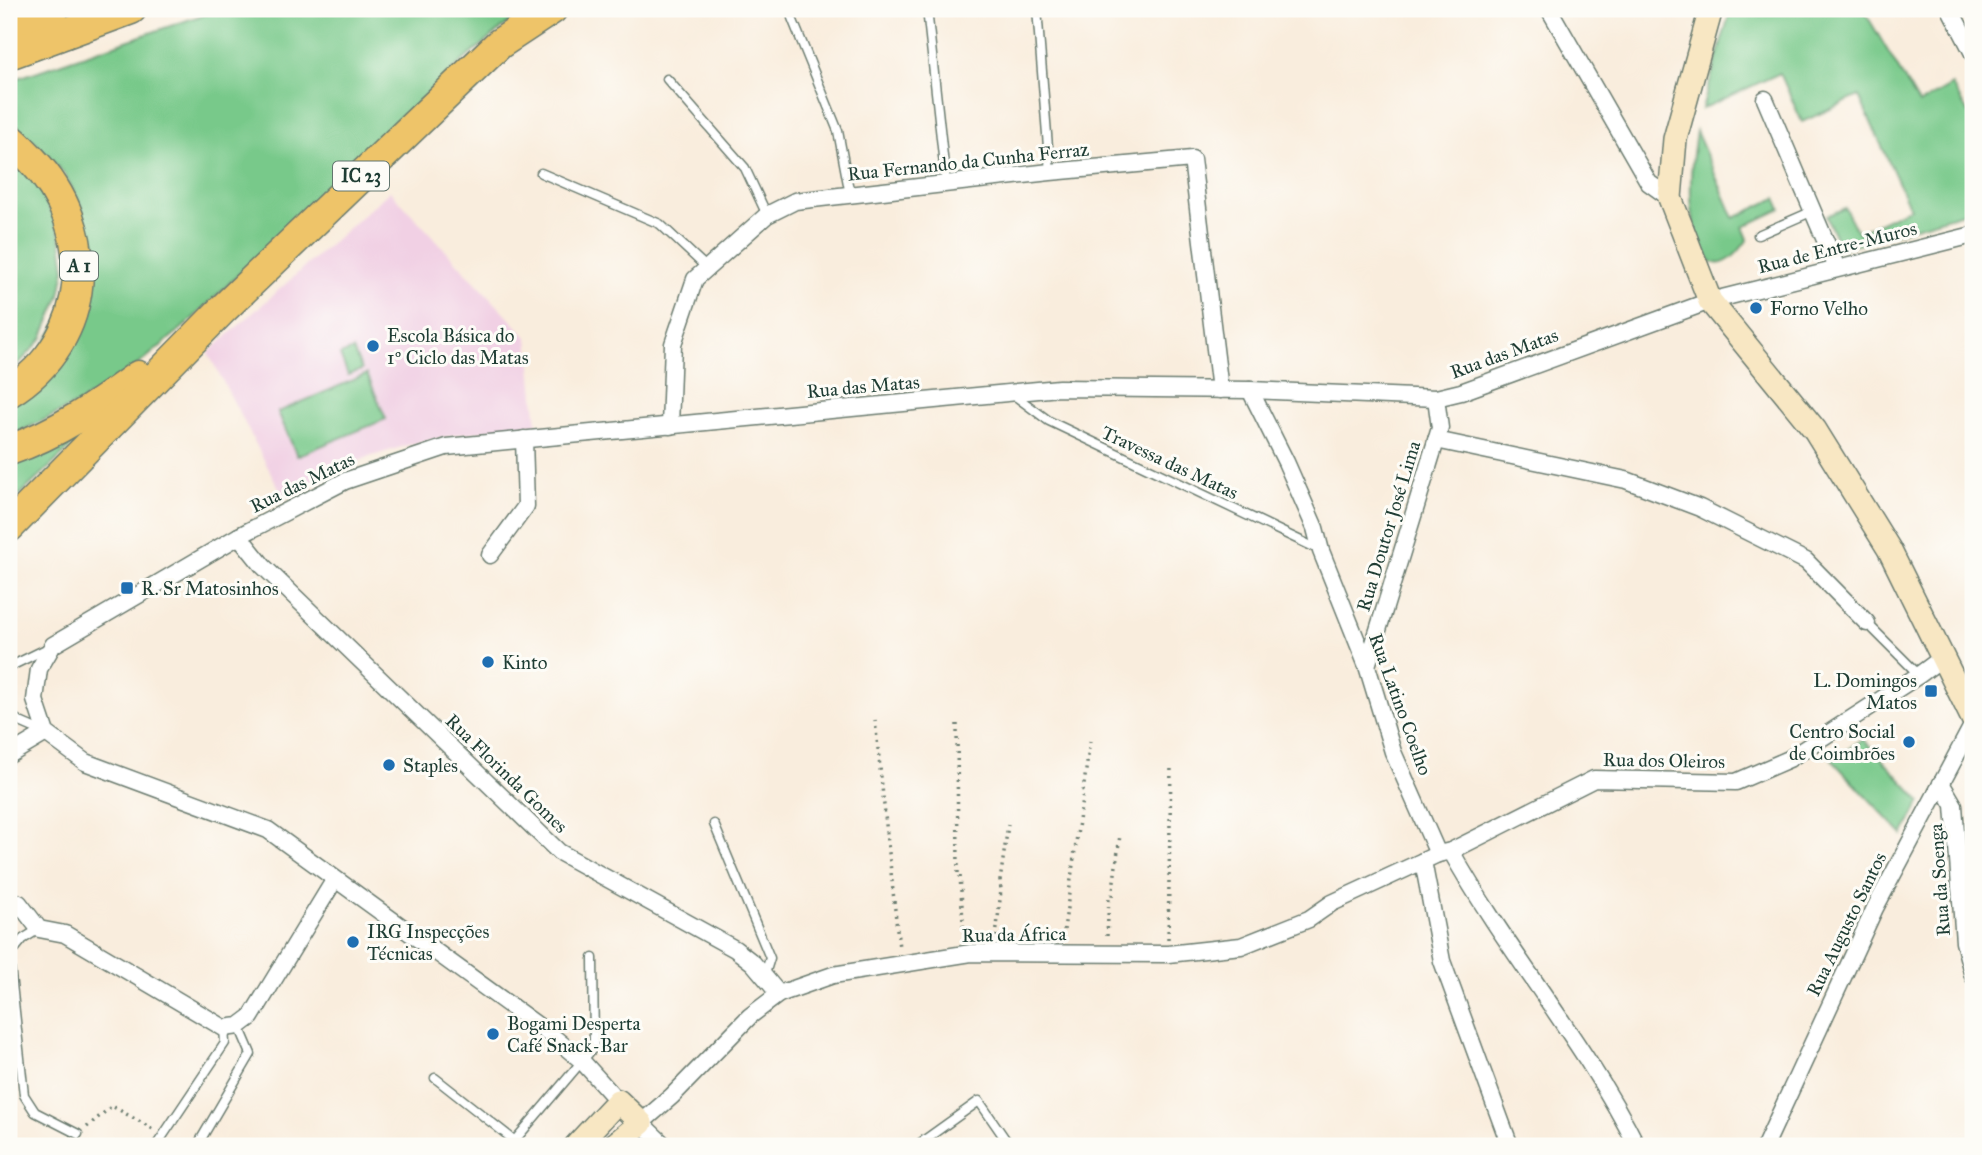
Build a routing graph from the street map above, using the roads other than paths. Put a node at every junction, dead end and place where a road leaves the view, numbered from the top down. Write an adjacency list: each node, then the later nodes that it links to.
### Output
1 (54, 9): 9 (highway); 11 (highway)
2 (131, 9): 13 (highway)
3 (552, 9): 29 (highway, IC 23)
4 (927, 9): 19 (lane)
5 (1037, 9): 17 (lane)
6 (1549, 9): 21 (street)
7 (1711, 9): 21 (main road)
8 (1950, 9): 12 (street)
9 (9, 17)
10 (792, 18): 20 (lane)
11 (9, 25)
12 (1973, 53)
13 (9, 54)
14 (667, 79): 23 (lane)
15 (1765, 99): 22 (street)
16 (9, 138): 32 (highway, A 1)
17 (1050, 172): 19 (street, Rua Fernando da Cunha Ferraz); 30 (street, Rua Fernando da Cunha Ferraz)
18 (541, 173): 26 (lane)
19 (946, 184): 20 (street, Rua Fernando da Cunha Ferraz)
20 (850, 195): 23 (street, Rua Fernando da Cunha Ferraz)
21 (1670, 198): 28 (main road)
22 (1813, 211): 24 (lane); 27 (street)
23 (767, 215): 26 (street, Rua Fernando da Cunha Ferraz)
24 (1758, 235)
25 (1973, 235): 27 (street, Rua de Entre-Muros)
26 (707, 268): 35 (street, Rua Fernando da Cunha Ferraz)
27 (1837, 268): 28 (street, Rua de Entre-Muros)
28 (1710, 301): 34 (street, Rua das Matas); 45 (main road)
29 (223, 309): 38 (highway); 39 (highway, IC 23)
30 (1220, 390): 31 (street, Rua das Matas); 33 (street, Rua das Matas)
31 (1250, 390): 34 (street, Rua das Matas); 41 (street, Rua Latino Coelho)
32 (9, 392)
33 (1011, 393): 35 (street, Rua das Matas); 41 (lane, Travessa das Matas)
34 (1436, 398): 37 (street, Rua Doutor José Lima)
35 (670, 426): 36 (street, Rua das Matas)
36 (524, 439): 40 (street, Rua das Matas); 42 (street)
37 (1436, 440): 43 (street); 46 (street, Rua Doutor José Lima)
38 (9, 450)
39 (9, 527)
40 (239, 536): 44 (street, Rua das Matas); 63 (street, Rua Florinda Gomes)
41 (1321, 551): 46 (street, Rua Latino Coelho)
42 (490, 555)
43 (1867, 623): 48 (lane)
44 (53, 645): 47 (lane); 52 (street)
45 (1942, 658): 48 (street, Rua dos Oleiros); 50 (main road)
46 (1367, 666): 56 (street, Rua Latino Coelho)
47 (9, 667)
48 (1919, 675): 56 (street, Rua dos Oleiros)
49 (9, 714): 52 (lane)
50 (1973, 719)
51 (1973, 724): 54 (street, Rua Augusto Santos)
52 (46, 733): 53 (street); 58 (street)
53 (9, 755)
54 (1941, 783): 62 (street, Rua da Soenga); 81 (street, Rua Augusto Santos)
55 (714, 824): 63 (lane)
56 (1444, 852): 57 (street, Rua dos Oleiros); 80 (street, Rua Latino Coelho)
57 (1423, 861): 64 (street, Rua da África); 79 (street)
58 (335, 879): 65 (street); 66 (street)
59 (9, 899): 60 (street)
60 (39, 929): 65 (street); 70 (lane)
61 (593, 958): 66 (lane)
62 (1973, 976)
63 (764, 977): 64 (street, Rua Florinda Gomes)
64 (779, 994): 69 (street, Rua da África)
65 (232, 1027): 72 (lane); 73 (lane)
66 (581, 1060): 68 (street); 71 (lane)
67 (435, 1078): 71 (lane)
68 (618, 1101): 69 (main road); 74 (main road)
69 (641, 1123): 75 (main road); 76 (street)
70 (78, 1134)
71 (512, 1143)
72 (156, 1146)
73 (197, 1146)
74 (576, 1146)
75 (613, 1146)
76 (665, 1146)
77 (916, 1146): 78 (lane)
78 (1010, 1146)
79 (1510, 1146)
80 (1637, 1146)
81 (1765, 1146)

